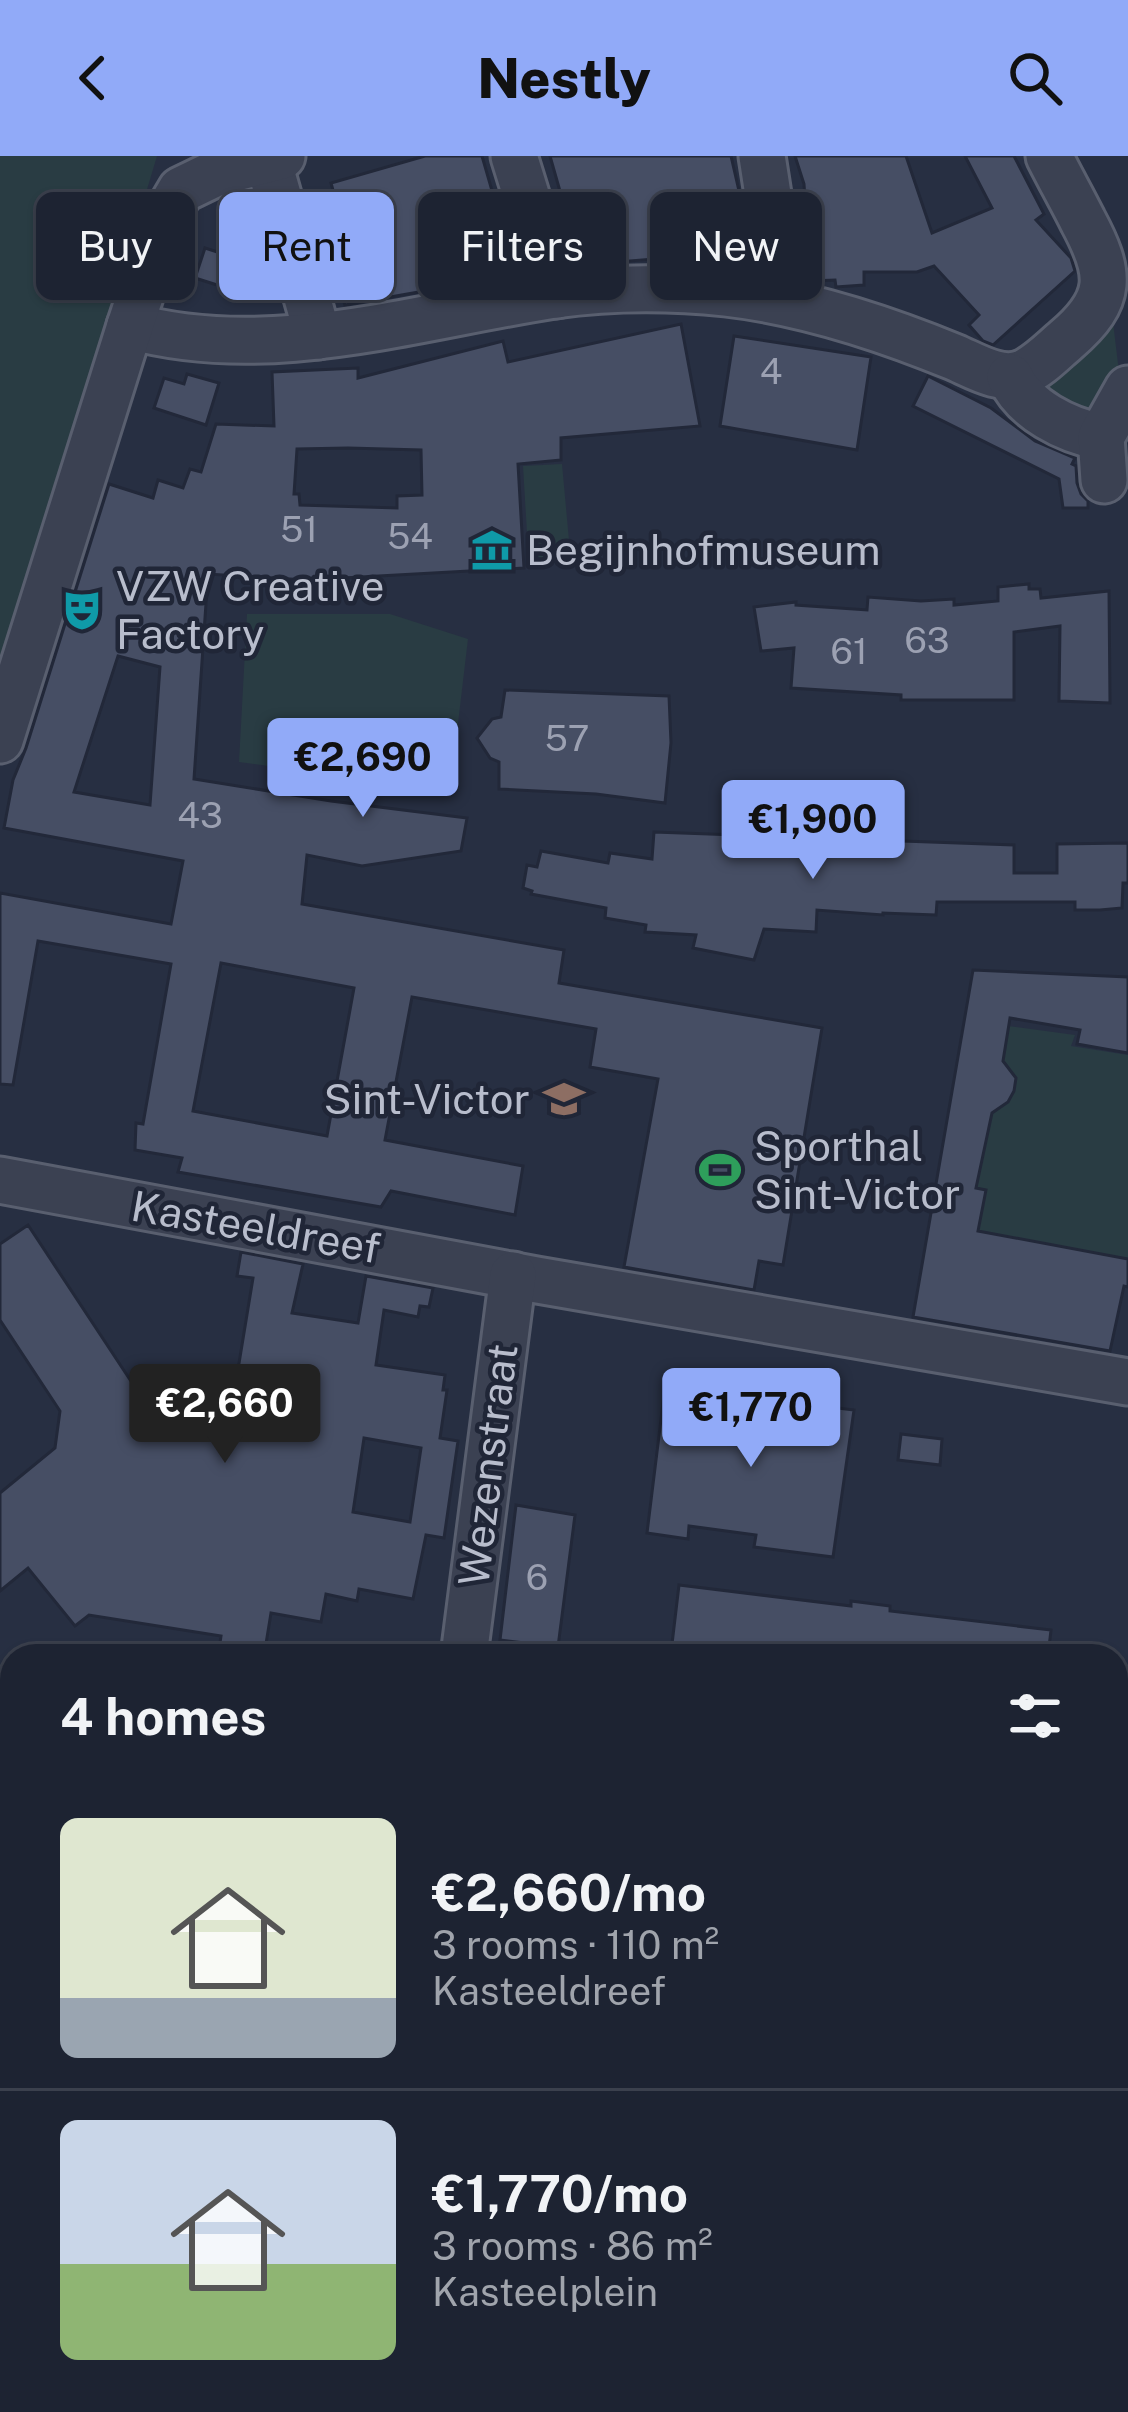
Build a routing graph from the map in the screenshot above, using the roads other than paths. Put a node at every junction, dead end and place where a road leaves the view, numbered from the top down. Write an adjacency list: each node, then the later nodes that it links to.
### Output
1 (514, 156): 5 (street)
2 (762, 156): 6 (street)
3 (1049, 156): 11 (street)
4 (275, 158): 9 (street); 10 (street)
5 (525, 192)
6 (768, 192)
7 (528, 300): 10 (street)
8 (781, 300): 11 (street)
9 (130, 326): 10 (street); 13 (street)
10 (318, 336)
11 (994, 372): 12 (street)
12 (1128, 389)
13 (0, 740)
14 (0, 1180): 15 (street, Kasteeldreef)
15 (513, 1275): 16 (street, Kasteeldreef); 17 (street, Wezenstraat)
16 (1128, 1382)
17 (466, 1644)

